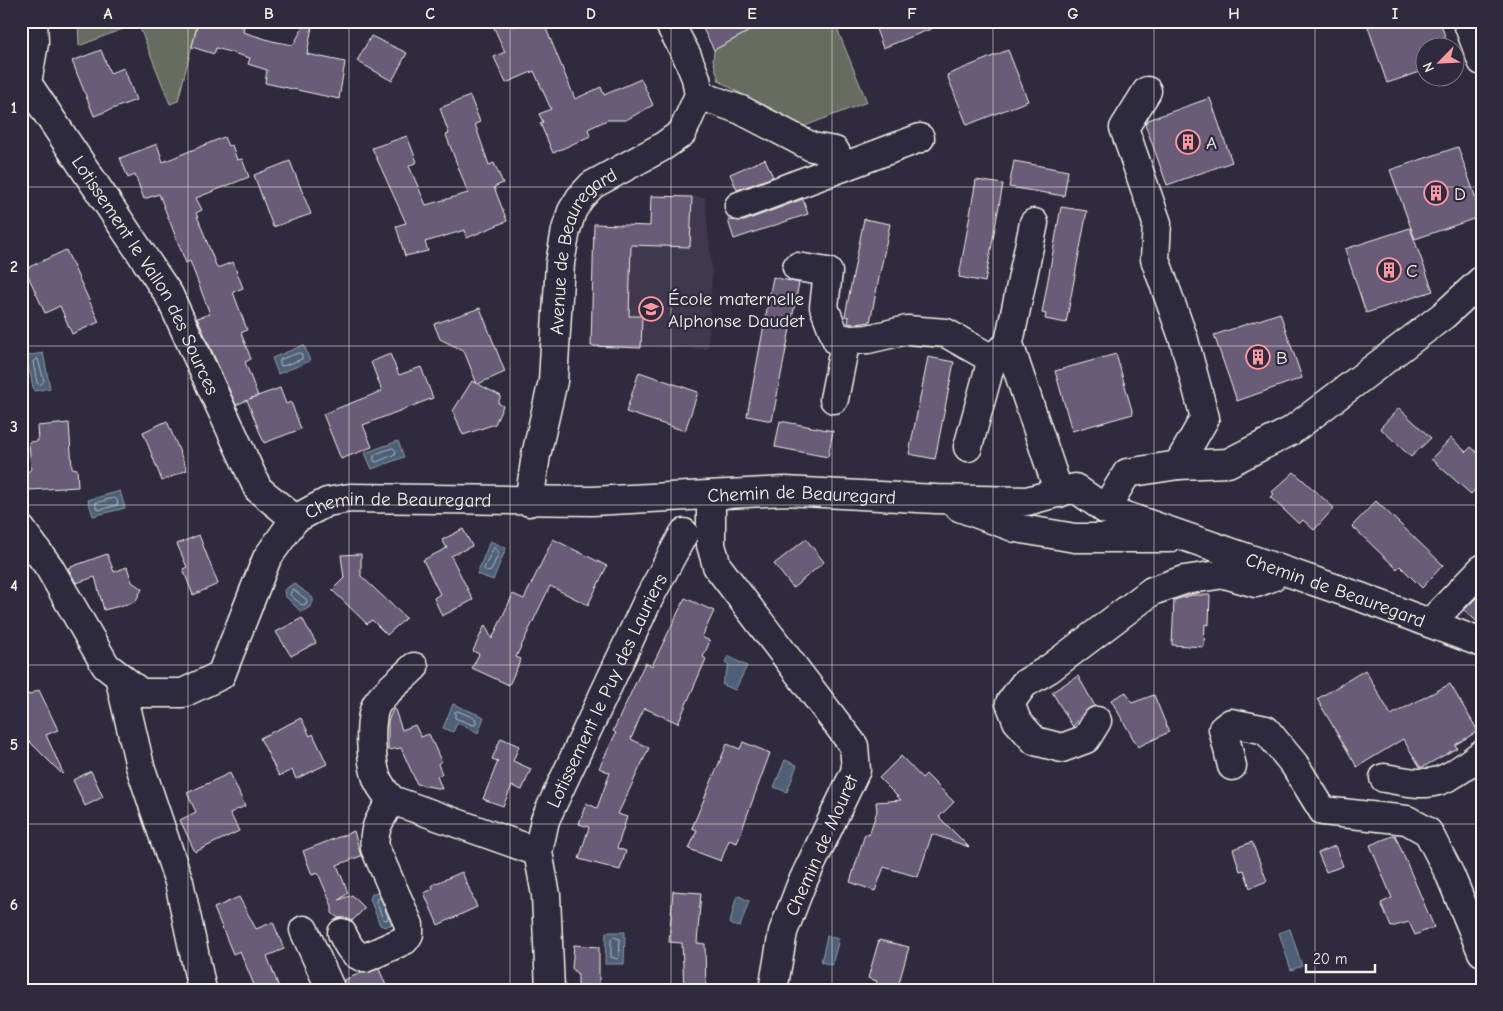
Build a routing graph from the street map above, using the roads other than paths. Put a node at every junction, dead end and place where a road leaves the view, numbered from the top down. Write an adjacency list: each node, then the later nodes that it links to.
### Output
1 (32, 21): 24 (street, Lotissement le Vallon des Sources)
2 (668, 21): 6 (street)
3 (1467, 21): 4 (street)
4 (1482, 61)
5 (1148, 90): 17 (street)
6 (699, 95): 8 (street); 22 (street, Avenue de Beauregard)
7 (916, 129): 8 (street)
8 (839, 159): 9 (street)
9 (739, 206)
10 (1034, 223): 14 (street)
11 (797, 267): 13 (street)
12 (1482, 280): 17 (street)
13 (846, 339): 14 (street); 15 (street)
14 (1000, 353): 16 (street); 18 (street)
15 (834, 399)
16 (968, 447)
17 (1178, 465): 23 (street)
18 (1059, 492): 21 (street, Chemin de Beauregard); 23 (street, Chemin de Beauregard)
19 (711, 496): 20 (street, Chemin de Beauregard); 21 (street, Chemin de Beauregard); 28 (street)
20 (662, 498): 22 (street, Chemin de Beauregard); 26 (street)
21 (936, 499): 27 (street, Chemin de Beauregard)
22 (529, 502): 24 (street, Chemin de Beauregard)
23 (1105, 509): 27 (street, Chemin de Beauregard)
24 (295, 519): 34 (street, Chemin de Beauregard)
25 (21, 529): 34 (street, Chemin de Beauregard)
26 (684, 533): 28 (street); 40 (street, Lotissement le Puy des Lauriers)
27 (1190, 538): 29 (street, Chemin de Beauregard)
28 (717, 566): 47 (street, Chemin de Mouret)
29 (1276, 568): 31 (street, Chemin de Beauregard); 35 (street)
30 (1482, 569): 31 (street)
31 (1430, 623): 32 (street, Chemin de Beauregard)
32 (1482, 643)
33 (414, 666): 39 (street)
34 (119, 676): 44 (street)
35 (1097, 721)
36 (1482, 754): 38 (street)
37 (1232, 766): 43 (street)
38 (1384, 778)
39 (392, 800): 40 (street); 42 (street)
40 (538, 852): 46 (street, Lotissement le Puy des Lauriers)
41 (304, 930): 45 (street)
42 (342, 933)
43 (1482, 952)
44 (202, 990)
45 (331, 990)
46 (550, 990)
47 (773, 990)

